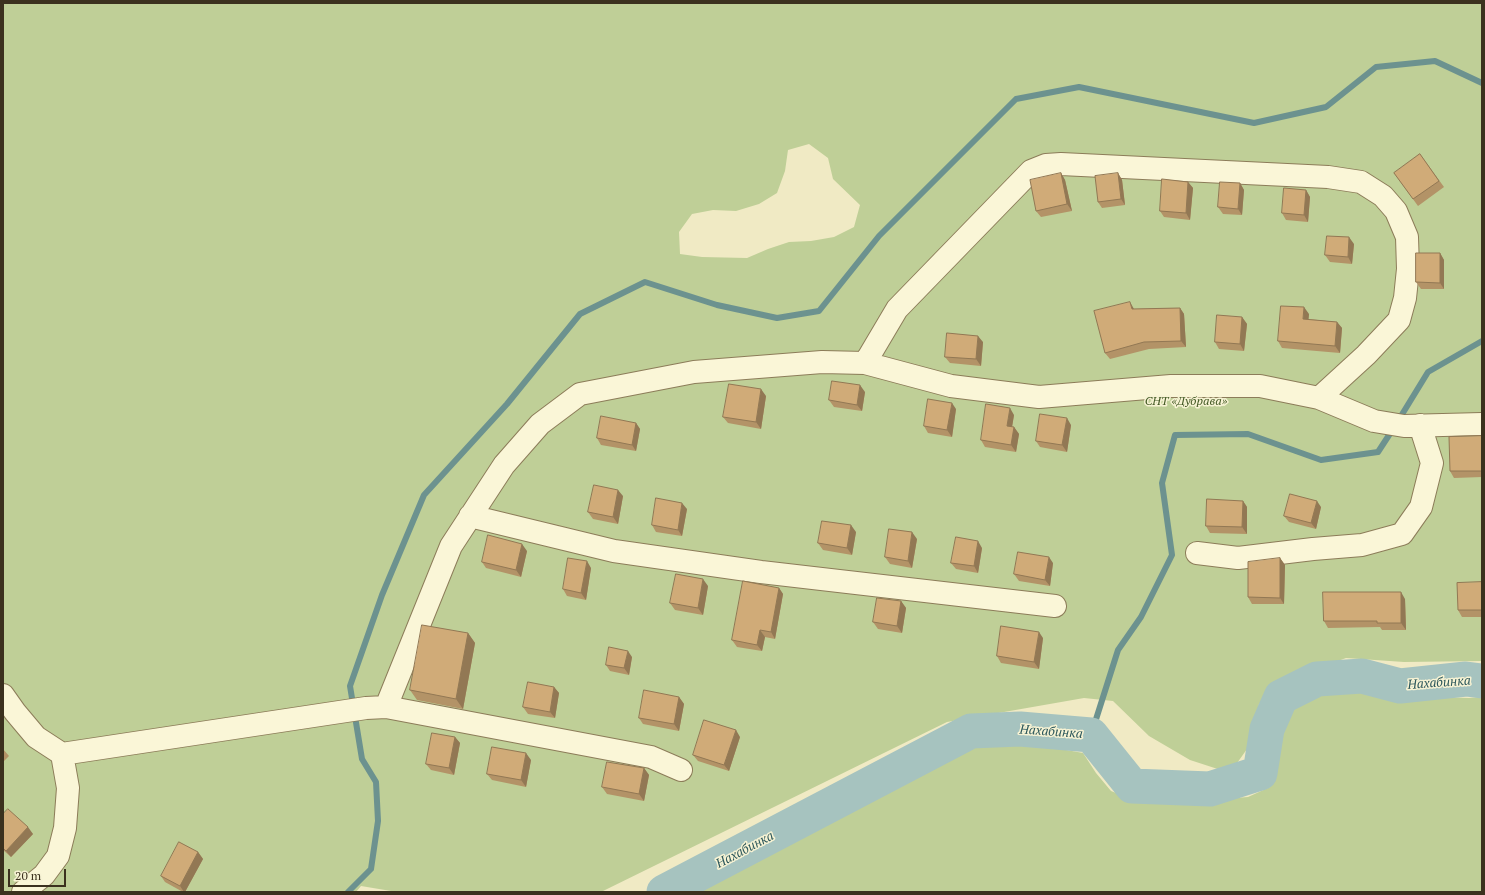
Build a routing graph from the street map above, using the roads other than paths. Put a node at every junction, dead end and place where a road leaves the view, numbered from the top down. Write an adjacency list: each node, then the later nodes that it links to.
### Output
1 (865, 363): 2 (street); 2 (street); 5 (street)
2 (1319, 398): 4 (street)
3 (1482, 424): 4 (street)
4 (1412, 425): 6 (street)
5 (470, 516): 7 (street); 9 (street)
6 (1197, 553)
7 (1055, 606)
8 (3, 695): 10 (street)
9 (376, 708): 10 (street); 11 (street)
10 (62, 754): 12 (street)
11 (681, 770)
12 (23, 892)

